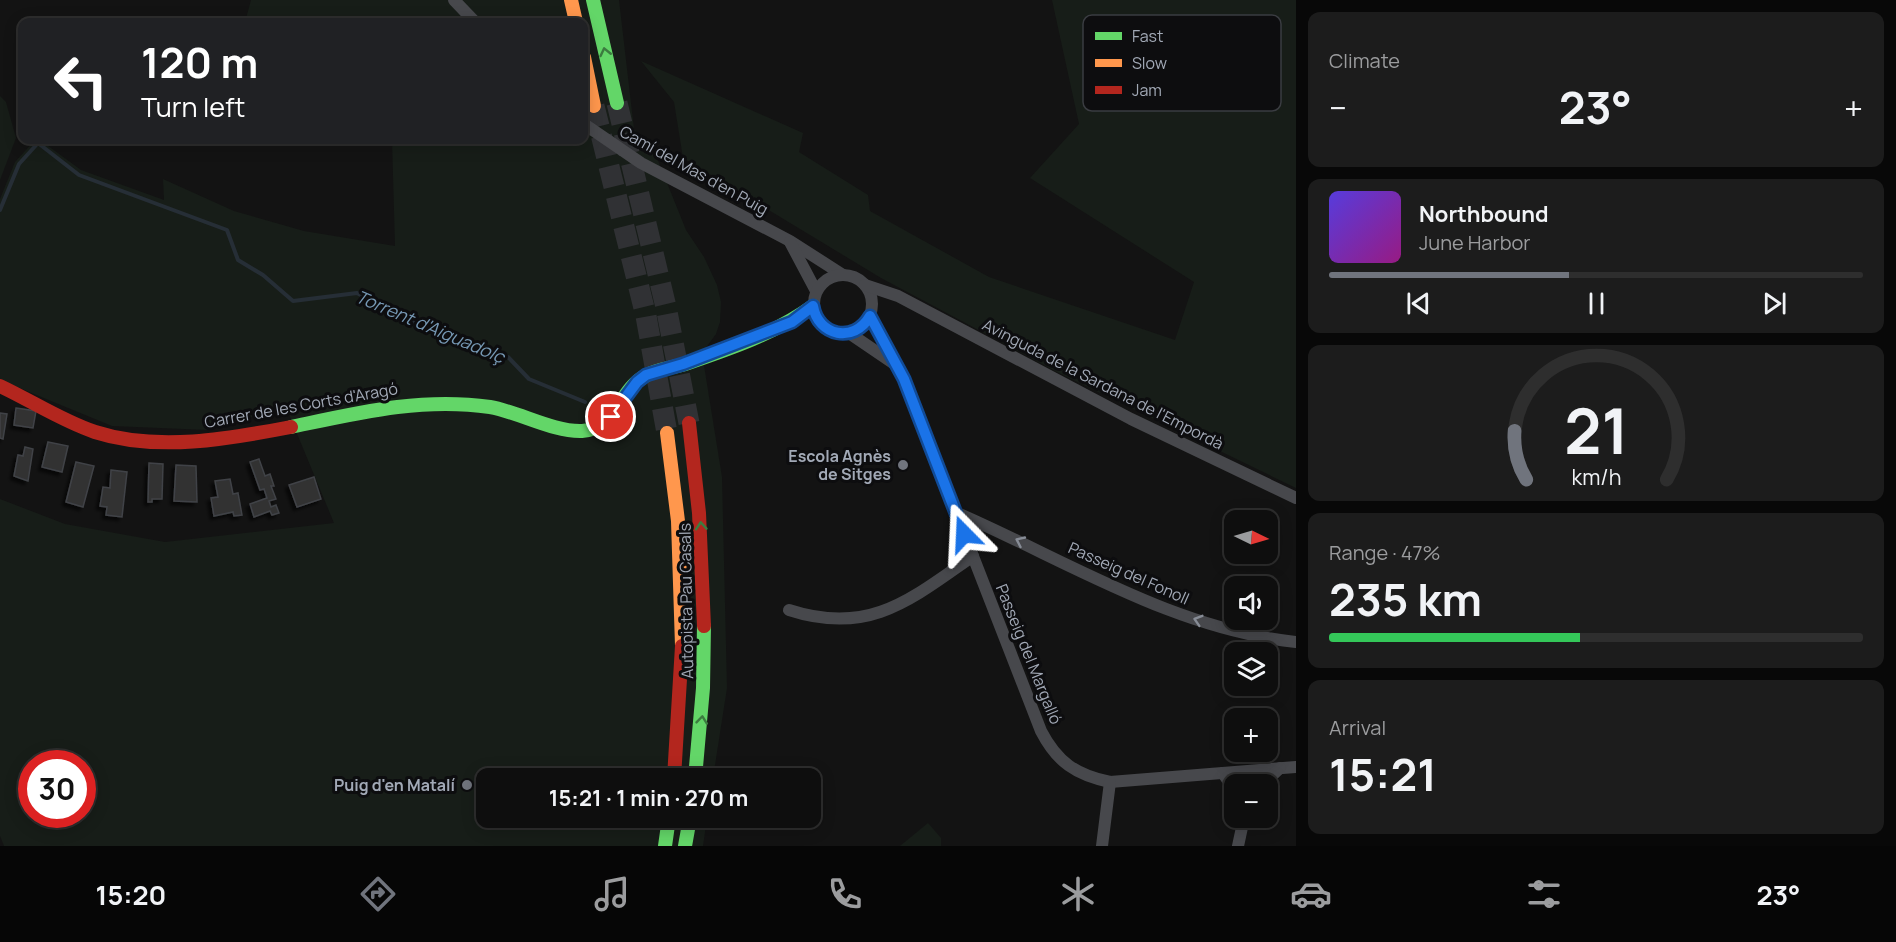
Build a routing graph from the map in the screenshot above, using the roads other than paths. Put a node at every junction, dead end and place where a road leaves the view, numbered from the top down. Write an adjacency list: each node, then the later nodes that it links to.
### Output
1 (454, 0): 4 (street)
2 (571, 0): 5 (main road)
3 (593, 0): 7 (main road, one-way to 3)
4 (471, 18)
5 (575, 18)
6 (588, 77): 8 (main road)
7 (617, 103)
8 (594, 106)
9 (588, 127): 10 (street, Camí del Mas d'en Puig)
10 (790, 241): 11 (street, Camí del Mas d'en Puig); 13 (street)
11 (843, 275): 12 (street); 13 (street)
12 (865, 285): 14 (street, Avinguda de la Sardana de l'Empordà); 16 (street)
13 (816, 291): 15 (street)
14 (898, 296): 16 (street); 24 (street, Avinguda de la Sardana de l'Empordà)
15 (813, 306): 17 (main road, Carrer de les Corts d'Aragó); 18 (street)
16 (871, 310): 19 (street); 20 (street, Passeig del Margalló)
17 (792, 322): 18 (street); 21 (main road, Carrer de les Corts d'Aragó)
18 (820, 323): 19 (street)
19 (849, 333): 20 (street)
20 (898, 367): 25 (street, Passeig del Margalló)
21 (0, 386)
22 (689, 423): 31 (main road, Autopista Pau Casals, one-way to 22)
23 (668, 433): 30 (main road, Autopista Pau Casals)
24 (1296, 498)
25 (955, 512): 26 (street, Passeig del Margalló); 28 (street, Passeig del Fonoll, one-way to 25)
26 (973, 556): 27 (street); 35 (street, Passeig del Margalló)
27 (789, 610)
28 (1296, 642)
29 (1296, 767): 32 (street)
30 (675, 768)
31 (696, 768)
32 (1280, 768): 33 (street); 34 (street)
33 (1223, 773): 35 (street)
34 (1274, 774)
35 (1110, 782): 41 (street)
36 (668, 828): 39 (main road)
37 (689, 828): 40 (main road)
38 (1241, 828): 42 (street)
39 (665, 846)
40 (686, 846)
41 (1102, 846)
42 (1238, 846)

